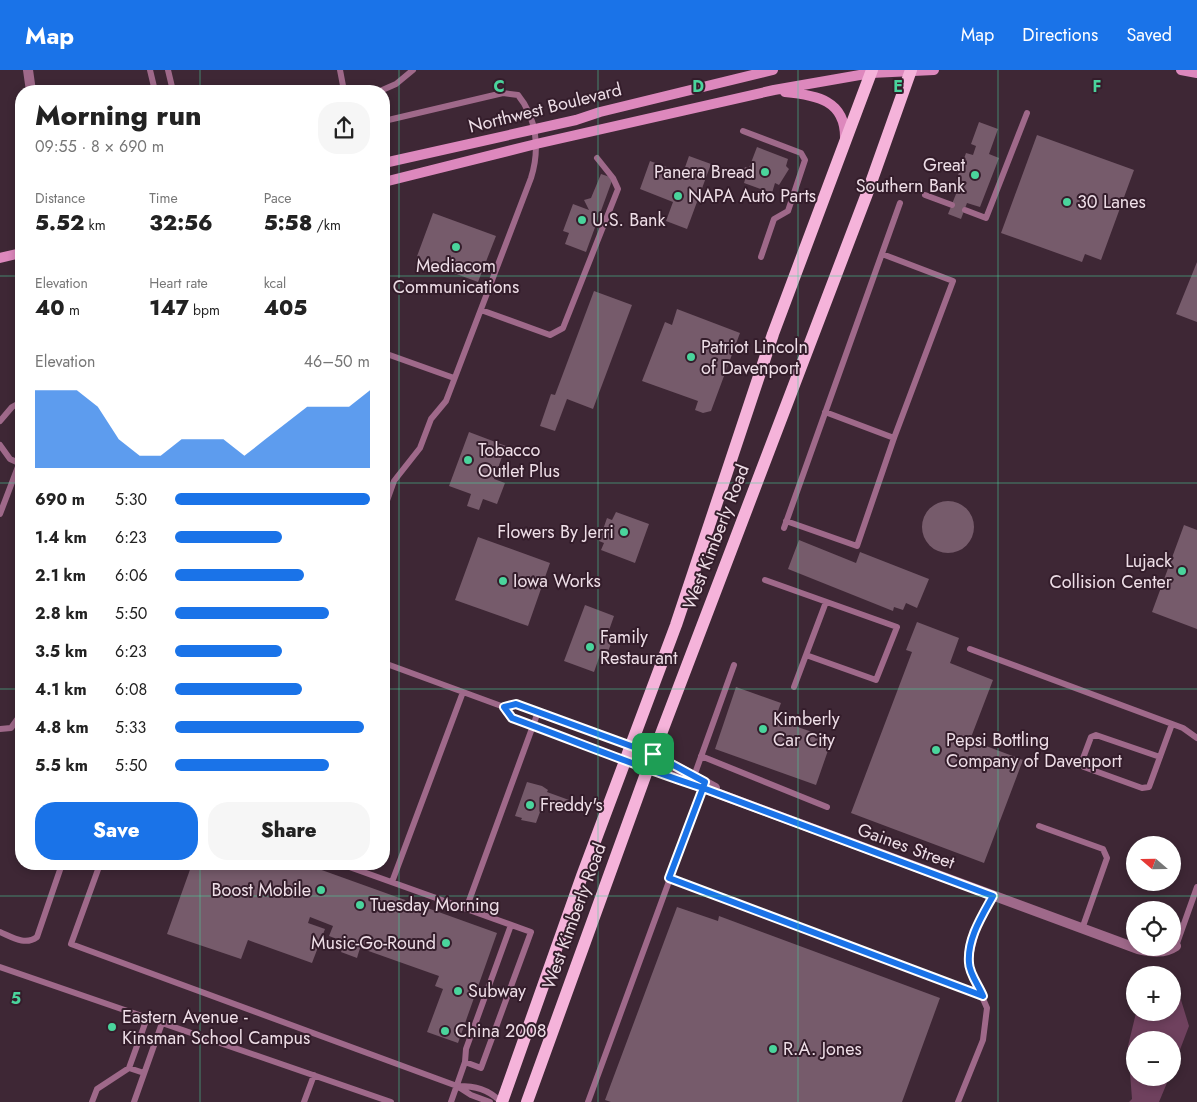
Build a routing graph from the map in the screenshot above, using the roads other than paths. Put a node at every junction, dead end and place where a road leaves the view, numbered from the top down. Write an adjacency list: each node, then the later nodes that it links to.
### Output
1 (28, 70): 12 (street)
2 (150, 70): 13 (lane)
3 (168, 70): 14 (lane)
4 (340, 70): 15 (lane)
5 (413, 70): 16 (lane)
6 (772, 70): 20 (main road, Northwest Boulevard)
7 (934, 70): 10 (main road, Northwest Boulevard)
8 (1181, 70): 11 (main road)
9 (871, 71): 10 (main road, Northwest Boulevard); 17 (main road, Northwest Boulevard); 23 (main road, West Kimberly Road)
10 (911, 71): 65 (main road, West Kimberly Road)
11 (1197, 73)
12 (30, 85)
13 (154, 85)
14 (172, 85)
15 (343, 85)
16 (390, 87)
17 (774, 90): 22 (main road, Northwest Boulevard); 23 (main road)
18 (1027, 113): 30 (lane)
19 (390, 120): 20 (lane)
20 (534, 130): 22 (lane); 25 (main road, Northwest Boulevard)
21 (743, 131): 33 (lane)
22 (536, 144): 26 (main road, Northwest Boulevard); 35 (lane)
23 (844, 144): 64 (main road, West Kimberly Road)
24 (597, 158): 35 (lane)
25 (390, 162)
26 (390, 180)
27 (925, 196): 29 (lane)
28 (900, 203): 32 (lane)
29 (952, 205)
30 (964, 210)
31 (15, 254): 34 (main road)
32 (882, 254): 39 (lane); 41 (lane)
33 (760, 257)
34 (0, 258)
35 (481, 310): 37 (lane)
36 (390, 355): 37 (lane)
37 (454, 378): 45 (lane)
38 (15, 405): 40 (lane)
39 (825, 412): 41 (lane); 47 (lane)
40 (0, 421)
41 (894, 438): 47 (lane)
42 (0, 445): 43 (lane)
43 (15, 462)
44 (15, 476): 46 (lane)
45 (390, 492)
46 (0, 514)
47 (786, 521): 48 (lane)
48 (784, 528)
49 (765, 580): 50 (lane)
50 (826, 602): 52 (lane); 52 (lane)
51 (970, 649): 60 (lane)
52 (806, 655): 55 (lane)
53 (390, 665): 56 (lane)
54 (734, 665): 66 (lane)
55 (794, 687)
56 (463, 692): 57 (lane); 78 (lane)
57 (504, 707): 58 (lane); 61 (lane)
58 (538, 712): 61 (lane); 64 (lane)
59 (15, 722): 62 (lane)
60 (1172, 724): 63 (lane); 67 (lane)
61 (533, 726): 68 (lane); 81 (lane)
62 (0, 729)
63 (1197, 738)
64 (630, 746): 65 (street); 68 (main road, West Kimberly Road)
65 (653, 754): 69 (main road, West Kimberly Road); 70 (street)
66 (701, 756): 70 (lane); 72 (lane)
67 (1160, 758): 67 (lane)
68 (625, 760): 69 (street, Gaines Street); 102 (main road, West Kimberly Road)
69 (648, 768): 70 (street, Gaines Street); 103 (main road, West Kimberly Road)
70 (693, 780): 71 (street, Gaines Street)
71 (704, 785): 77 (lane); 80 (street, Gaines Street)
72 (827, 807)
73 (1039, 826): 83 (lane)
74 (60, 870): 84 (lane)
75 (98, 870): 95 (lane)
76 (358, 870): 78 (lane)
77 (669, 878): 88 (lane); 104 (lane)
78 (392, 882): 81 (lane)
79 (1197, 887): 85 (lane)
80 (993, 896): 83 (street, Gaines Street); 88 (lane)
81 (466, 909): 82 (lane)
82 (511, 925): 91 (lane); 91 (lane)
83 (1082, 929): 86 (street, Gaines Street)
84 (0, 932)
85 (1181, 932)
86 (1126, 945)
87 (0, 967): 89 (lane)
88 (983, 996): 105 (lane)
89 (147, 1018): 90 (lane); 92 (lane)
90 (162, 1023): 93 (lane); 94 (lane)
91 (465, 1062): 95 (lane)
92 (129, 1068): 93 (lane); 96 (lane)
93 (144, 1073): 97 (lane)
94 (314, 1075): 98 (lane); 99 (lane)
95 (457, 1086): 100 (lane); 101 (lane); 102 (lane)
96 (92, 1102)
97 (134, 1102)
98 (304, 1102)
99 (391, 1102)
100 (450, 1102)
101 (490, 1102)
102 (501, 1102)
103 (527, 1102)
104 (588, 1102)
105 (958, 1102)

